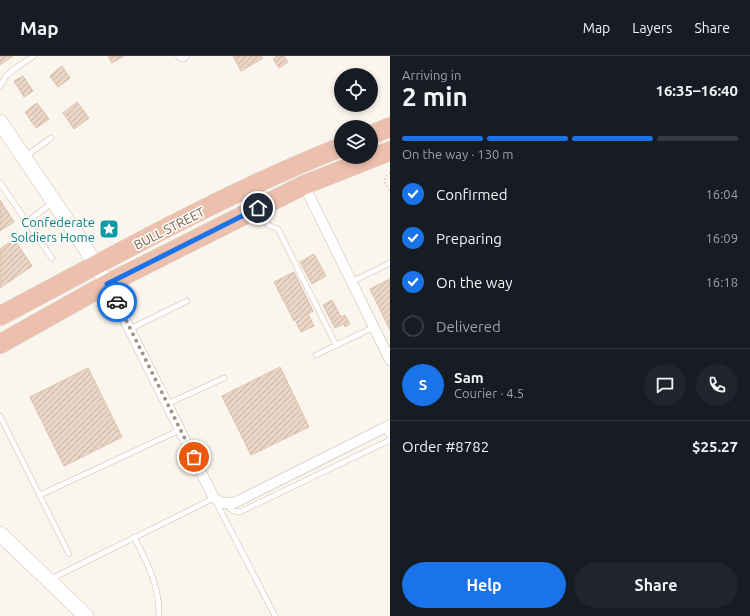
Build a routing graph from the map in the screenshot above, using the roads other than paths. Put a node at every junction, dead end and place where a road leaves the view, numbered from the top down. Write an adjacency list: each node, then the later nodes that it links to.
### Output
1 (34, 56): 2 (lane)
2 (0, 86)
3 (0, 122): 9 (street)
4 (390, 127): 5 (highway)
5 (378, 132)
6 (51, 138): 9 (lane)
7 (334, 150): 17 (highway, BULL STREET)
8 (390, 151): 11 (highway, BULL STREET)
9 (24, 158): 12 (street)
10 (0, 183): 14 (lane)
11 (304, 185): 13 (highway, BULL STREET); 18 (street)
12 (54, 202): 14 (lane); 17 (street)
13 (258, 208): 19 (highway, BULL STREET); 25 (lane)
14 (26, 222): 15 (lane)
15 (52, 258)
16 (390, 263): 18 (lane)
17 (96, 265): 19 (street); 21 (highway, BULL STREET)
18 (351, 282): 22 (street)
19 (107, 284): 23 (street); 24 (highway, BULL STREET)
20 (187, 301): 23 (lane)
21 (0, 316)
22 (374, 327): 25 (lane); 27 (street)
23 (130, 329): 29 (street)
24 (0, 344)
25 (336, 345): 26 (lane)
26 (316, 355)
27 (390, 360)
28 (224, 378): 29 (lane)
29 (167, 404): 32 (street)
30 (0, 416): 35 (lane)
31 (388, 426): 33 (lane); 37 (street)
32 (180, 430): 35 (lane); 36 (street)
33 (390, 437)
34 (390, 440): 37 (lane)
35 (40, 495): 40 (lane)
36 (214, 498): 37 (street); 39 (lane); 44 (lane)
37 (226, 504)
38 (0, 534): 41 (street)
39 (134, 537): 41 (lane); 43 (lane)
40 (69, 554)
41 (48, 580): 42 (street)
42 (86, 616)
43 (159, 616)
44 (275, 616)

